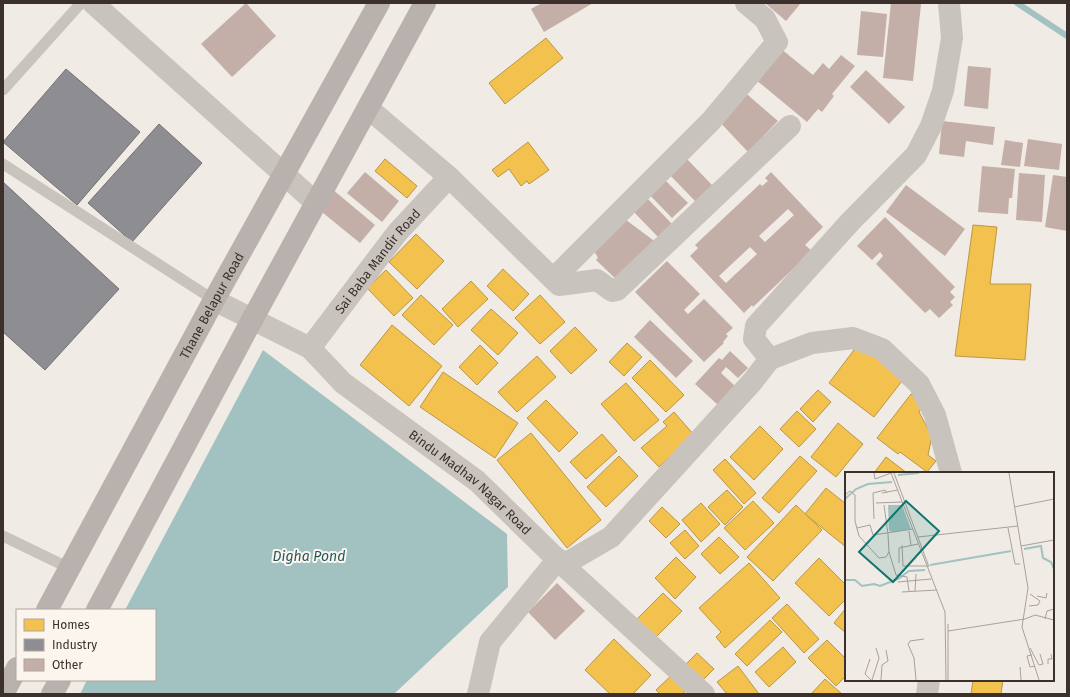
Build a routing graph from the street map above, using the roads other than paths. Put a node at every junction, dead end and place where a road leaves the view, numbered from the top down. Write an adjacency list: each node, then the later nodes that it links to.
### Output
1 (81, 3): 7 (lane)
2 (93, 3): 11 (street)
3 (379, 3): 11 (main road, Thane Belapur Road)
4 (425, 3): 8 (main road)
5 (746, 3): 14 (street)
6 (949, 3): 18 (street)
7 (3, 90)
8 (368, 108): 12 (street); 13 (main road)
9 (790, 126): 14 (street)
10 (3, 164): 15 (lane)
11 (284, 175): 13 (street); 15 (main road, Thane Belapur Road)
12 (449, 177): 14 (street); 17 (street, Sai Baba Mandir Road)
13 (316, 203): 16 (main road)
14 (553, 279)
15 (214, 300): 16 (street, Bindu Madhav Nagar Road); 22 (main road, Thane Belapur Road)
16 (252, 320): 17 (street, Bindu Madhav Nagar Road); 24 (main road)
17 (310, 348): 21 (street, Bindu Madhav Nagar Road)
18 (770, 359): 19 (street); 21 (street)
19 (951, 472)
20 (3, 536): 22 (lane)
21 (560, 562): 30 (street); 31 (street, Bindu Madhav Nagar Road)
22 (69, 568): 23 (main road, Thane Belapur Road)
23 (48, 609)
24 (98, 609)
25 (16, 670): 28 (main road)
26 (59, 681): 29 (main road)
27 (929, 681): 32 (street)
28 (3, 694)
29 (52, 694)
30 (478, 694)
31 (704, 694)
32 (927, 694)

